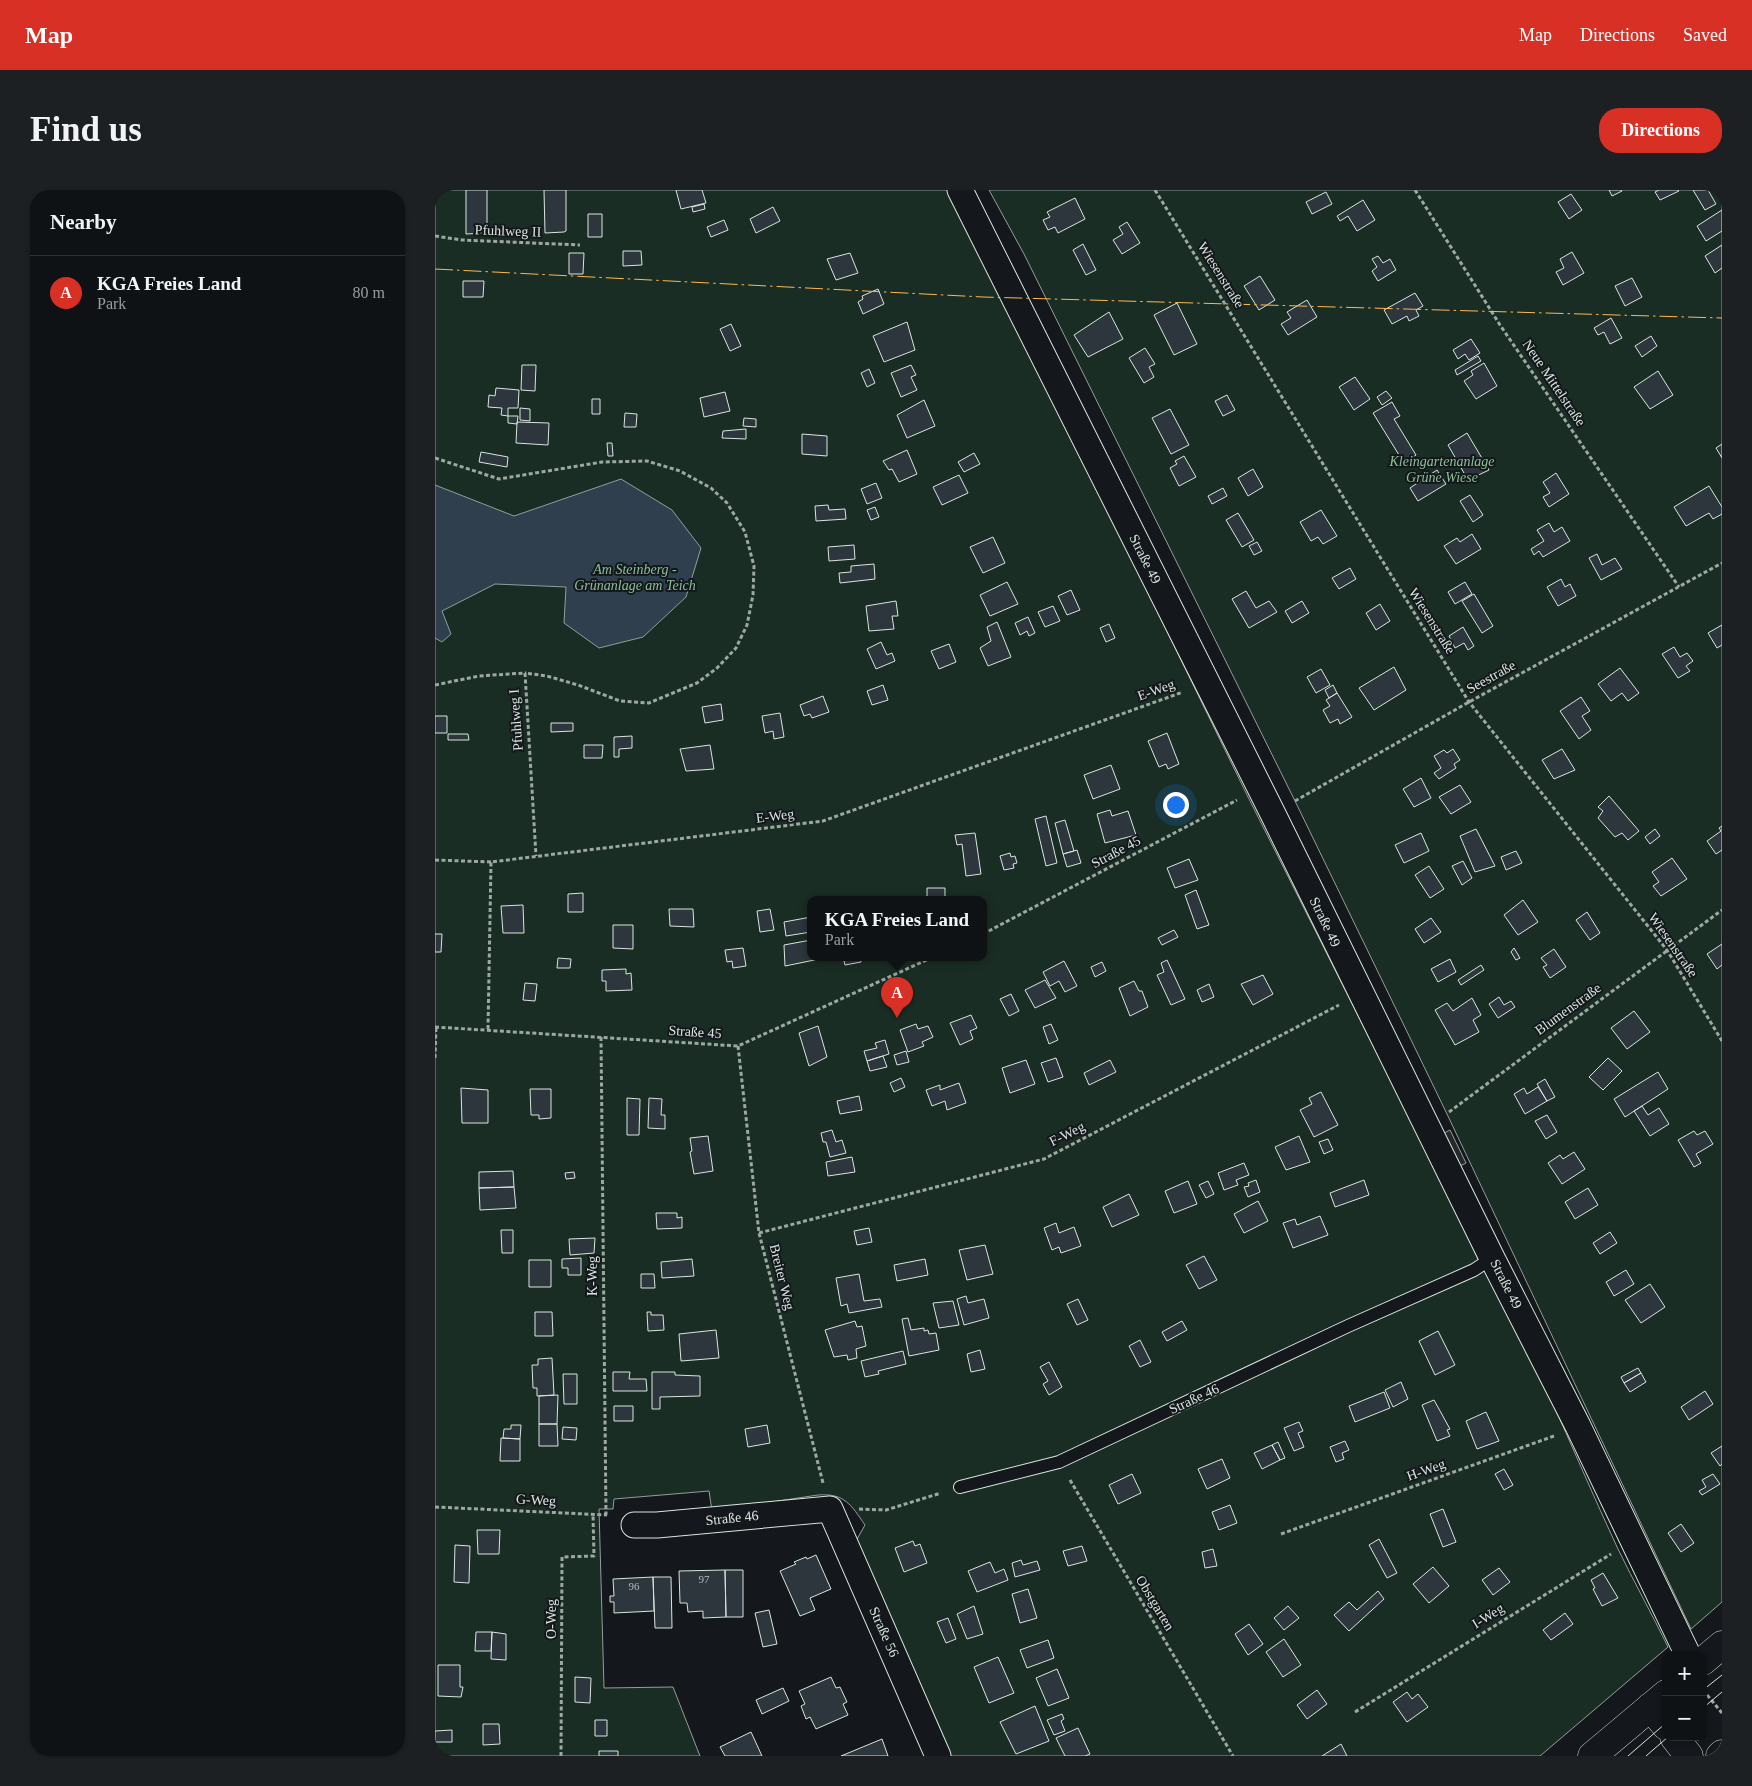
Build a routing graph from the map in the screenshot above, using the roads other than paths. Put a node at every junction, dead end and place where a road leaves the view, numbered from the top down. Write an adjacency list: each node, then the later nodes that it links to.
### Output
1 (960, 190): 2 (street, Straße 49)
2 (1492, 1258): 3 (lane, Straße 46); 7 (street, Straße 49)
3 (960, 1487)
4 (830, 1509): 5 (street, Straße 46); 11 (street, Straße 56)
5 (634, 1525)
6 (1722, 1645): 8 (main road)
7 (1686, 1651)
8 (1707, 1658)
9 (1661, 1709): 12 (main road)
10 (1678, 1741): 13 (main road)
11 (938, 1756)
12 (1592, 1756)
13 (1689, 1756)

